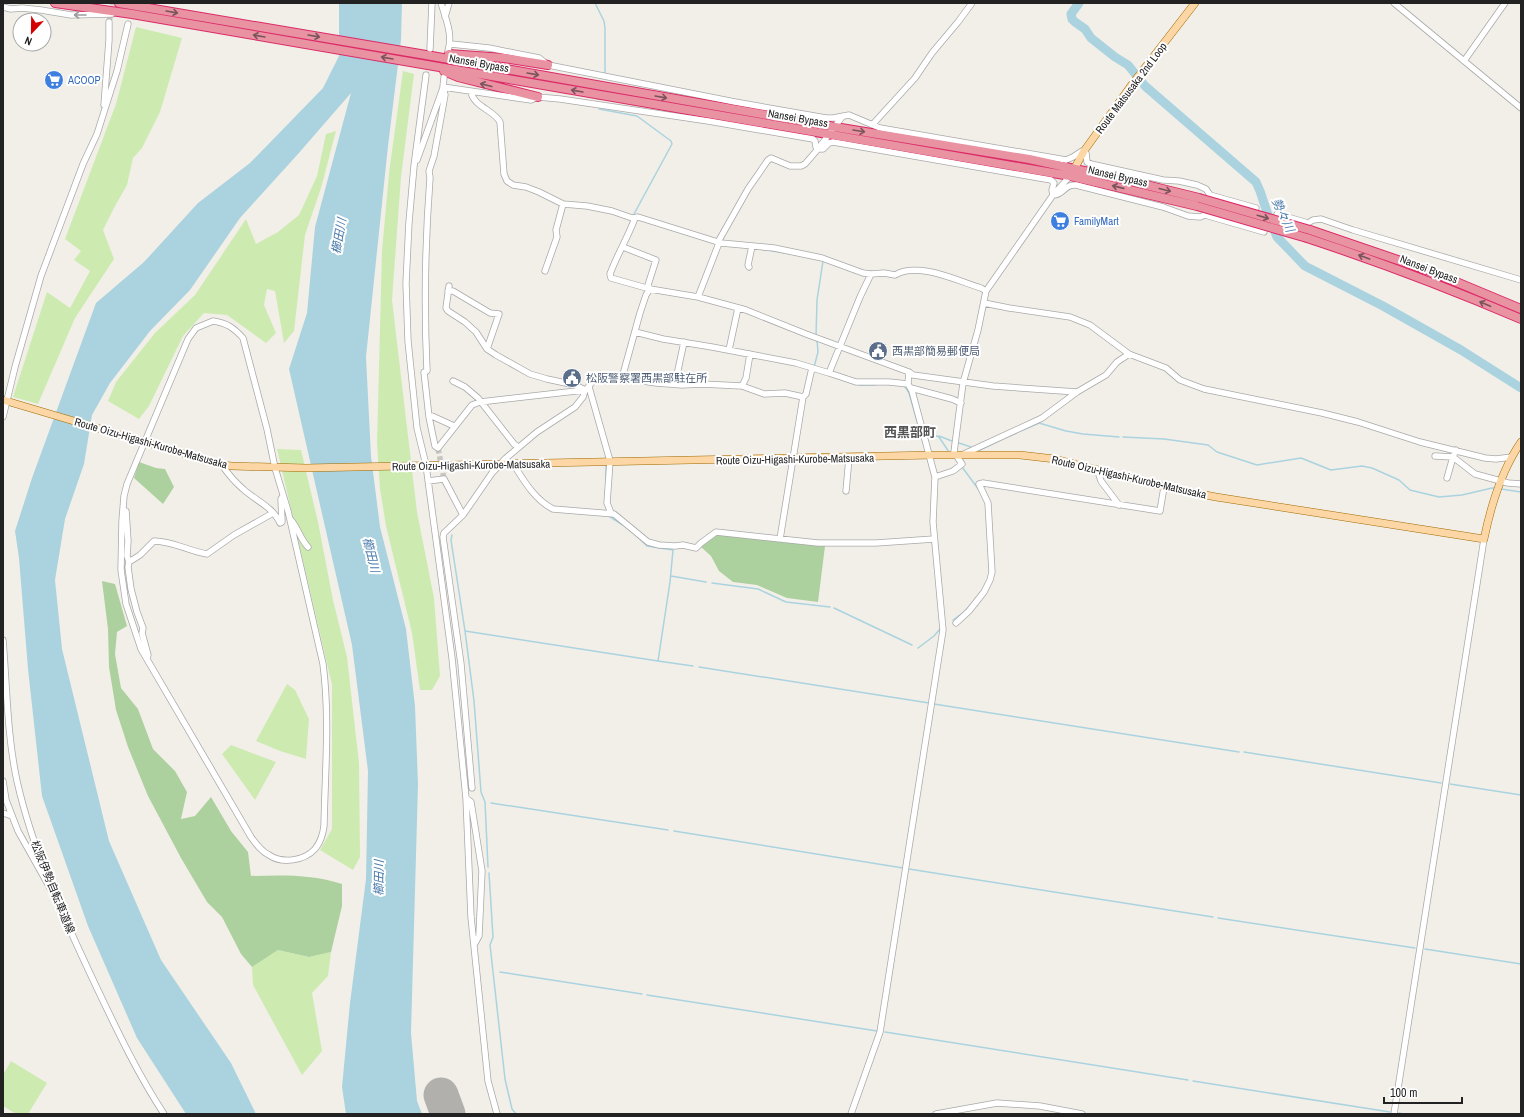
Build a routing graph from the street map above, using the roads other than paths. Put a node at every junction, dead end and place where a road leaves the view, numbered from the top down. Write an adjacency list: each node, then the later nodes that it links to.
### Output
1 (55, 3): 11 (highway, Nansei Bypass)
2 (120, 3): 17 (highway, Nansei Bypass, one-way to 17)
3 (432, 3): 17 (street)
4 (441, 3): 12 (street)
5 (449, 3): 12 (street)
6 (972, 3): 30 (street)
7 (1195, 3): 34 (main road, Route Matsusaka 2nd Loop)
8 (1394, 3): 19 (street)
9 (1505, 3): 19 (street)
10 (3, 7): 11 (street, one-way to 10)
11 (119, 13): 21 (highway, Nansei Bypass, one-way to 11)
12 (445, 17): 15 (street)
13 (109, 22): 28 (street)
14 (128, 24): 28 (street)
15 (450, 44): 16 (street); 20 (street)
16 (448, 51)
17 (428, 52): 18 (highway, Nansei Bypass)
18 (436, 56): 20 (highway); 31 (highway, Nansei Bypass, one-way to 31)
19 (1464, 61): 27 (street)
20 (548, 65): 29 (street)
21 (436, 67): 26 (highway, one-way to 21); 32 (highway, Nansei Bypass, one-way to 21)
22 (426, 75): 35 (street)
23 (444, 77): 24 (street)
24 (443, 87): 25 (street); 35 (street); 83 (street)
25 (471, 92): 26 (street); 40 (street)
26 (538, 97): 33 (street)
27 (1521, 108)
28 (103, 114): 79 (street)
29 (842, 117): 30 (street); 31 (street)
30 (873, 124): 34 (street)
31 (835, 127): 32 (street); 36 (highway, Nansei Bypass, one-way to 36)
32 (829, 135): 33 (street); 37 (highway, Nansei Bypass)
33 (818, 149): 38 (street); 46 (street)
34 (1084, 152): 36 (main road, Route Matsusaka 2nd Loop); 41 (street)
35 (414, 166): 99 (street)
36 (1074, 168): 37 (main road, Route Matsusaka 2nd Loop); 39 (highway, Nansei Bypass, one-way to 39)
37 (1070, 176): 38 (street); 39 (highway, Nansei Bypass, one-way to 37)
38 (1053, 195): 44 (street); 54 (street)
39 (1198, 202): 45 (highway, Nansei Bypass, bridge)
40 (563, 204): 43 (street); 50 (street)
41 (1256, 208)
42 (1277, 214): 52 (street)
43 (635, 218): 46 (street); 47 (street)
44 (1264, 232)
45 (1308, 234): 58 (highway, Nansei Bypass); 59 (highway, Nansei Bypass, one-way to 45)
46 (719, 244): 48 (street); 55 (street)
47 (623, 247): 53 (street); 53 (street)
48 (752, 248): 49 (street); 51 (street)
49 (749, 266)
50 (544, 271)
51 (871, 274): 54 (street); 62 (street)
52 (1521, 280)
53 (650, 289): 55 (street); 60 (street)
54 (986, 291): 56 (street)
55 (698, 297): 57 (street)
56 (984, 303): 66 (street); 72 (street)
57 (738, 308): 62 (street); 64 (street)
58 (1521, 309)
59 (1521, 319)
60 (635, 332): 61 (street); 70 (street)
61 (684, 342): 64 (street); 73 (street)
62 (840, 346): 68 (street); 69 (street)
63 (487, 349): 63 (street); 76 (street)
64 (729, 350): 65 (street)
65 (750, 354): 67 (street); 74 (street)
66 (1129, 354): 77 (street); 88 (street)
67 (813, 368): 68 (street); 78 (street)
68 (830, 372): 75 (street)
69 (909, 372): 72 (street); 75 (street)
70 (622, 378): 73 (street); 76 (street)
71 (453, 381): 80 (street)
72 (963, 383): 77 (street); 81 (street)
73 (675, 384): 74 (street)
74 (742, 386): 78 (street)
75 (909, 386): 81 (street); 89 (street)
76 (587, 389): 80 (street); 87 (street); 96 (street)
77 (1077, 392): 90 (street)
78 (803, 397): 95 (street)
79 (7, 402): 82 (street); 85 (main road, Route Oizu-Higashi-Kurobe-Matsusaka)
80 (480, 402): 84 (street); 87 (street)
81 (960, 403): 90 (street)
82 (3, 417)
83 (429, 417): 84 (street); 84 (street)
84 (454, 426)
85 (142, 442): 98 (main road, Route Oizu-Higashi-Kurobe-Matsusaka); 101 (street); 111 (street)
86 (1521, 442): 93 (main road)
87 (518, 447): 97 (street)
88 (1456, 450): 92 (street); 93 (street)
89 (930, 456): 90 (main road, Route Oizu-Higashi-Kurobe-Matsusaka); 94 (main road, Route Oizu-Higashi-Kurobe-Matsusaka); 103 (street)
90 (955, 456): 102 (main road, Route Oizu-Higashi-Kurobe-Matsusaka); 103 (street)
91 (1435, 456): 92 (street)
92 (1453, 457): 104 (street); 107 (street)
93 (1512, 457): 107 (main road)
94 (849, 458): 95 (main road, Route Oizu-Higashi-Kurobe-Matsusaka); 109 (street)
95 (792, 459): 96 (main road, Route Oizu-Higashi-Kurobe-Matsusaka); 117 (street)
96 (608, 462): 100 (main road, Route Oizu-Higashi-Kurobe-Matsusaka); 114 (street)
97 (502, 463): 99 (main road, Route Oizu-Higashi-Kurobe-Matsusaka); 100 (main road, Route Oizu-Higashi-Kurobe-Matsusaka); 115 (street)
98 (222, 465): 101 (main road, Route Oizu-Higashi-Kurobe-Matsusaka); 113 (street)
99 (424, 465): 101 (main road, Route Oizu-Higashi-Kurobe-Matsusaka); 105 (street)
100 (514, 465): 114 (street)
101 (278, 468): 110 (street)
102 (1097, 469): 108 (main road, Route Oizu-Higashi-Kurobe-Matsusaka); 112 (street)
103 (935, 478): 118 (street)
104 (1447, 478)
105 (428, 481): 115 (street); 128 (street)
106 (1521, 484): 107 (street)
107 (1499, 486): 119 (main road)
108 (1164, 487): 112 (street); 119 (main road, Route Oizu-Higashi-Kurobe-Matsusaka)
109 (846, 491)
110 (283, 496): 113 (street); 116 (street)
111 (123, 502): 121 (street); 124 (street)
112 (1119, 504): 122 (street)
113 (273, 513): 121 (street)
114 (611, 513): 117 (street)
115 (463, 515): 127 (street)
116 (290, 519): 120 (street); 124 (street)
117 (780, 539): 118 (street)
118 (934, 539): 135 (street)
119 (1484, 539): 138 (street)
120 (308, 547)
121 (129, 562): 124 (street)
122 (956, 623)
123 (3, 640): 125 (street, 松阪伊勢自転車道線)
124 (147, 659)
125 (4, 661): 131 (street, 松阪伊勢自転車道線)
126 (3, 781): 130 (street)
127 (472, 788)
128 (466, 798): 132 (street); 132 (street)
129 (3, 813): 130 (street)
130 (12, 816): 131 (street)
131 (53, 890): 133 (street, 松阪伊勢自転車道線)
132 (474, 945): 134 (street)
133 (164, 1114)
134 (497, 1114)
135 (851, 1114)
136 (936, 1114): 137 (street)
137 (1082, 1114)
138 (1394, 1114)

